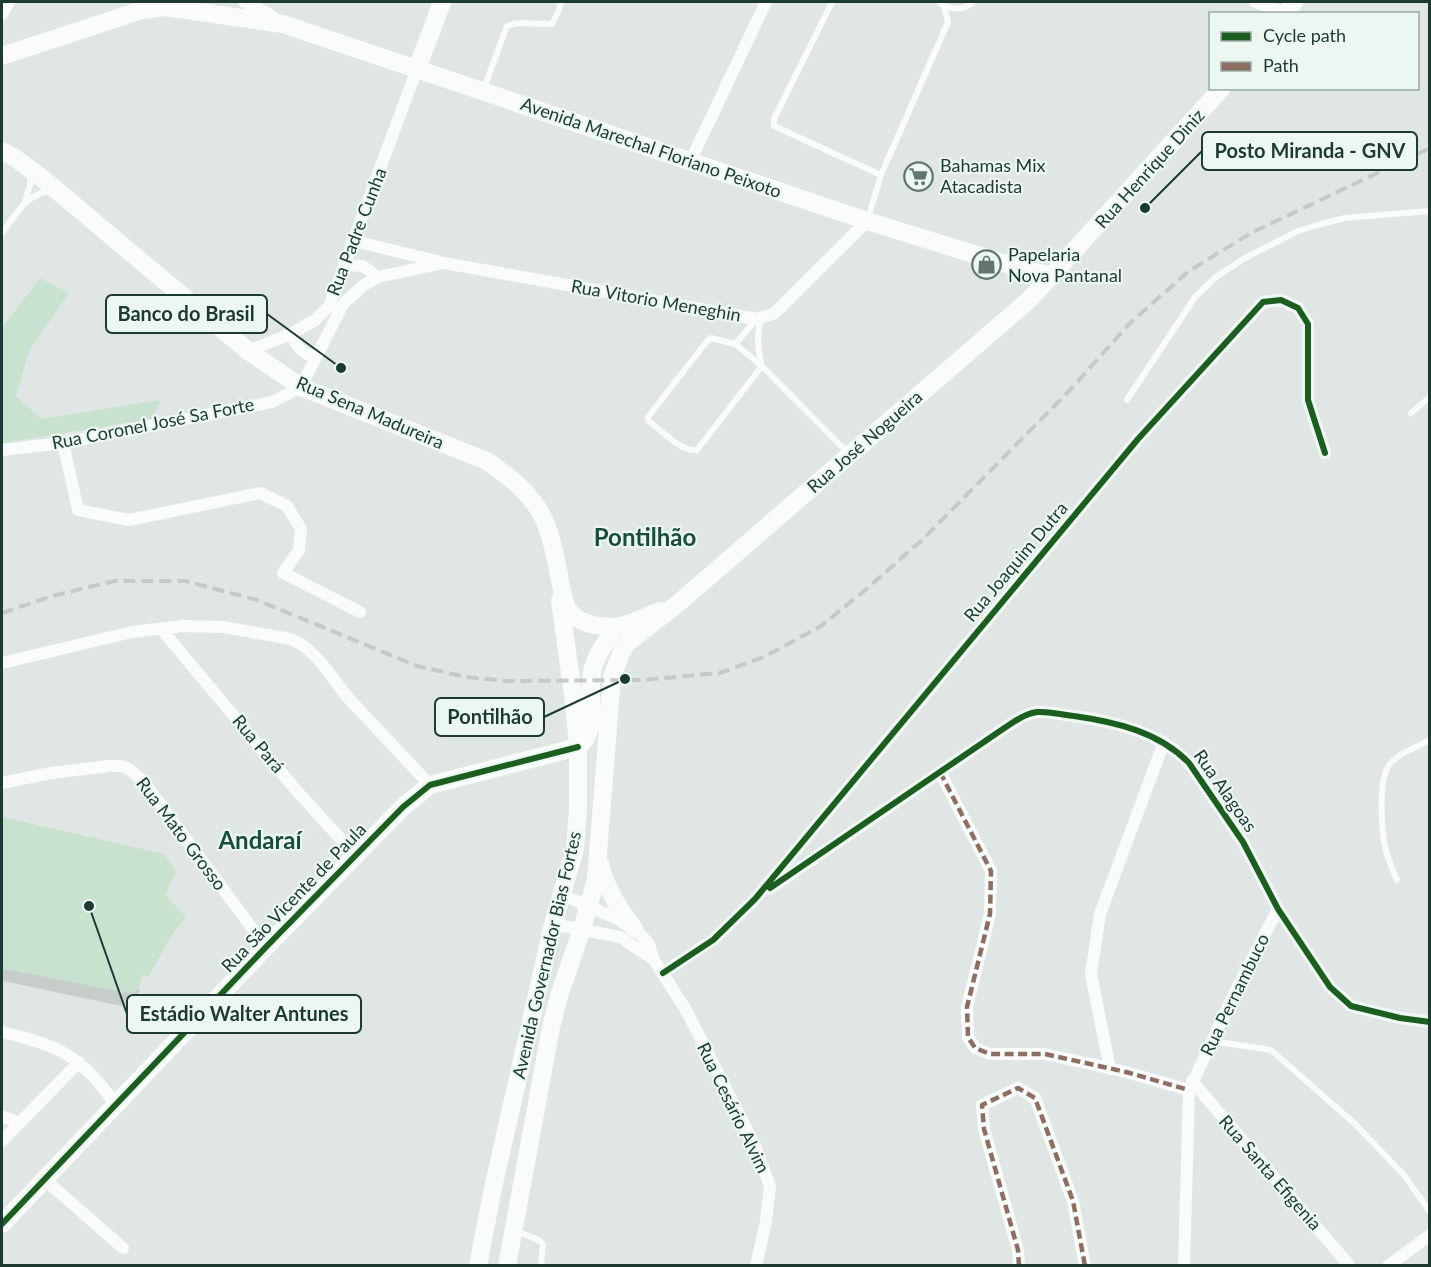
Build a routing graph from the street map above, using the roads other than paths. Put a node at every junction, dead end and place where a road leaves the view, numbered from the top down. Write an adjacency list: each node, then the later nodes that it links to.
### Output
1 (9, 2): 12 (street)
2 (244, 2): 13 (street, Avenida Marechal Floriano Peixoto)
3 (442, 2): 15 (main road)
4 (561, 2): 17 (lane)
5 (766, 2): 20 (street)
6 (832, 2): 22 (lane)
7 (973, 2): 10 (lane)
8 (1254, 2): 11 (street)
9 (166, 4): 13 (main road, Avenida Marechal Floriano Peixoto); 14 (main road, Avenida Marechal Floriano Peixoto)
10 (942, 4): 22 (lane)
11 (1283, 12)
12 (2, 14)
13 (283, 24): 15 (main road, Avenida Marechal Floriano Peixoto)
14 (7, 55)
15 (417, 69): 17 (main road, Avenida Marechal Floriano Peixoto); 28 (street, Rua Padre Cunha)
16 (1220, 90): 32 (main road, Rua Henrique Diniz)
17 (483, 92): 20 (main road, Avenida Marechal Floriano Peixoto)
18 (2, 141): 19 (main road, Rua Sena Madureira)
19 (8, 154): 21 (main road, Rua Sena Madureira)
20 (690, 162): 26 (main road, Avenida Marechal Floriano Peixoto)
21 (30, 169): 23 (main road, Rua Sena Madureira); 24 (lane)
22 (881, 175): 26 (lane)
23 (55, 189): 24 (lane); 38 (main road, Rua Sena Madureira)
24 (25, 201): 27 (lane)
25 (1430, 211): 43 (lane)
26 (867, 221): 31 (main road, Avenida Marechal Floriano Peixoto); 35 (street, Rua Vitorio Meneghin)
27 (2, 233)
28 (354, 241): 29 (street, Rua Vitorio Meneghin); 30 (street, Rua Padre Cunha)
29 (444, 263): 33 (street, Rua Vitorio Meneghin); 35 (street, Rua Vitorio Meneghin)
30 (345, 265): 33 (street); 36 (street, Rua Padre Cunha)
31 (1019, 268): 32 (main road, Avenida Marechal Floriano Peixoto); 34 (main road)
32 (1052, 276): 34 (main road, Rua José Nogueira)
33 (378, 277): 39 (street, Rua Vitorio Meneghin)
34 (1030, 299): 48 (main road, Rua José Nogueira)
35 (759, 319): 37 (lane); 40 (lane)
36 (293, 333): 38 (street, Rua Padre Cunha); 39 (street)
37 (735, 344): 40 (lane); 40 (lane)
38 (248, 351): 41 (main road, Rua Sena Madureira)
39 (316, 357): 41 (street)
40 (762, 366): 48 (lane)
41 (301, 387): 45 (street, Rua Coronel José Sa Forte); 49 (main road, Rua Sena Madureira)
42 (1430, 397): 44 (lane)
43 (1127, 400)
44 (1411, 413)
45 (63, 443): 46 (street, Rua Coronel José Sa Forte); 51 (street)
46 (2, 450)
47 (1325, 453): 65 (street, Rua Joaquim Dutra)
48 (850, 455): 50 (main road, Rua José Nogueira)
49 (556, 569): 52 (main road); 57 (main road, Avenida Governador Bias Fortes)
50 (675, 606): 52 (main road); 62 (main road, Avenida Governador Bias Fortes)
51 (360, 612)
52 (616, 627): 57 (main road)
53 (162, 630): 54 (street); 60 (street); 61 (street, Rua Pará)
54 (2, 663)
55 (1430, 740): 63 (lane)
56 (1164, 742): 58 (street, Rua Alagoas); 67 (street, Rua Alagoas); 78 (street)
57 (578, 747): 60 (main road, Rua São Vicente de Paula); 64 (main road, Avenida Governador Bias Fortes)
58 (940, 772): 65 (street, Rua Alagoas); 78 (street)
59 (2, 783): 71 (street, Rua Mato Grosso)
60 (430, 785): 61 (main road, Rua São Vicente de Paula)
61 (356, 856): 71 (main road, Rua São Vicente de Paula)
62 (598, 857): 66 (main road, Avenida Governador Bias Fortes); 69 (main road)
63 (1397, 880)
64 (562, 895): 66 (street); 68 (main road, Avenida Governador Bias Fortes)
65 (755, 899): 73 (street, Rua Joaquim Dutra)
66 (589, 906): 69 (street); 70 (main road, Avenida Governador Bias Fortes)
67 (1278, 909): 74 (street, Rua Alagoas); 76 (street, Rua Pernambuco)
68 (553, 924): 70 (street); 91 (main road, Avenida Governador Bias Fortes)
69 (633, 928): 72 (street)
70 (582, 929): 72 (street); 87 (main road, Avenida Governador Bias Fortes)
71 (266, 947): 80 (main road, Rua São Vicente de Paula)
72 (654, 960): 73 (street, Rua Cesário Alvim)
73 (663, 973): 94 (street, Rua Cesário Alvim)
74 (1430, 1022)
75 (2, 1032): 77 (street)
76 (1211, 1041): 79 (street, Rua Pernambuco); 85 (lane)
77 (79, 1062): 80 (street); 82 (street)
78 (1110, 1069): 79 (street)
79 (1190, 1086): 90 (street, Rua Santa Efigenia); 97 (street)
80 (115, 1104): 84 (main road, Rua São Vicente de Paula)
81 (2, 1116): 82 (street)
82 (19, 1123): 83 (street)
83 (2, 1141)
84 (43, 1178): 86 (main road, Rua São Vicente de Paula); 89 (street)
85 (1430, 1212)
86 (2, 1224)
87 (513, 1230): 92 (main road, Avenida Governador Bias Fortes); 93 (lane)
88 (1430, 1235): 98 (street)
89 (123, 1248)
90 (1350, 1265)
91 (478, 1266)
92 (507, 1266)
93 (540, 1266)
94 (756, 1266)
95 (1019, 1266): 96 (street)
96 (1085, 1266)
97 (1184, 1266)
98 (1388, 1266)

